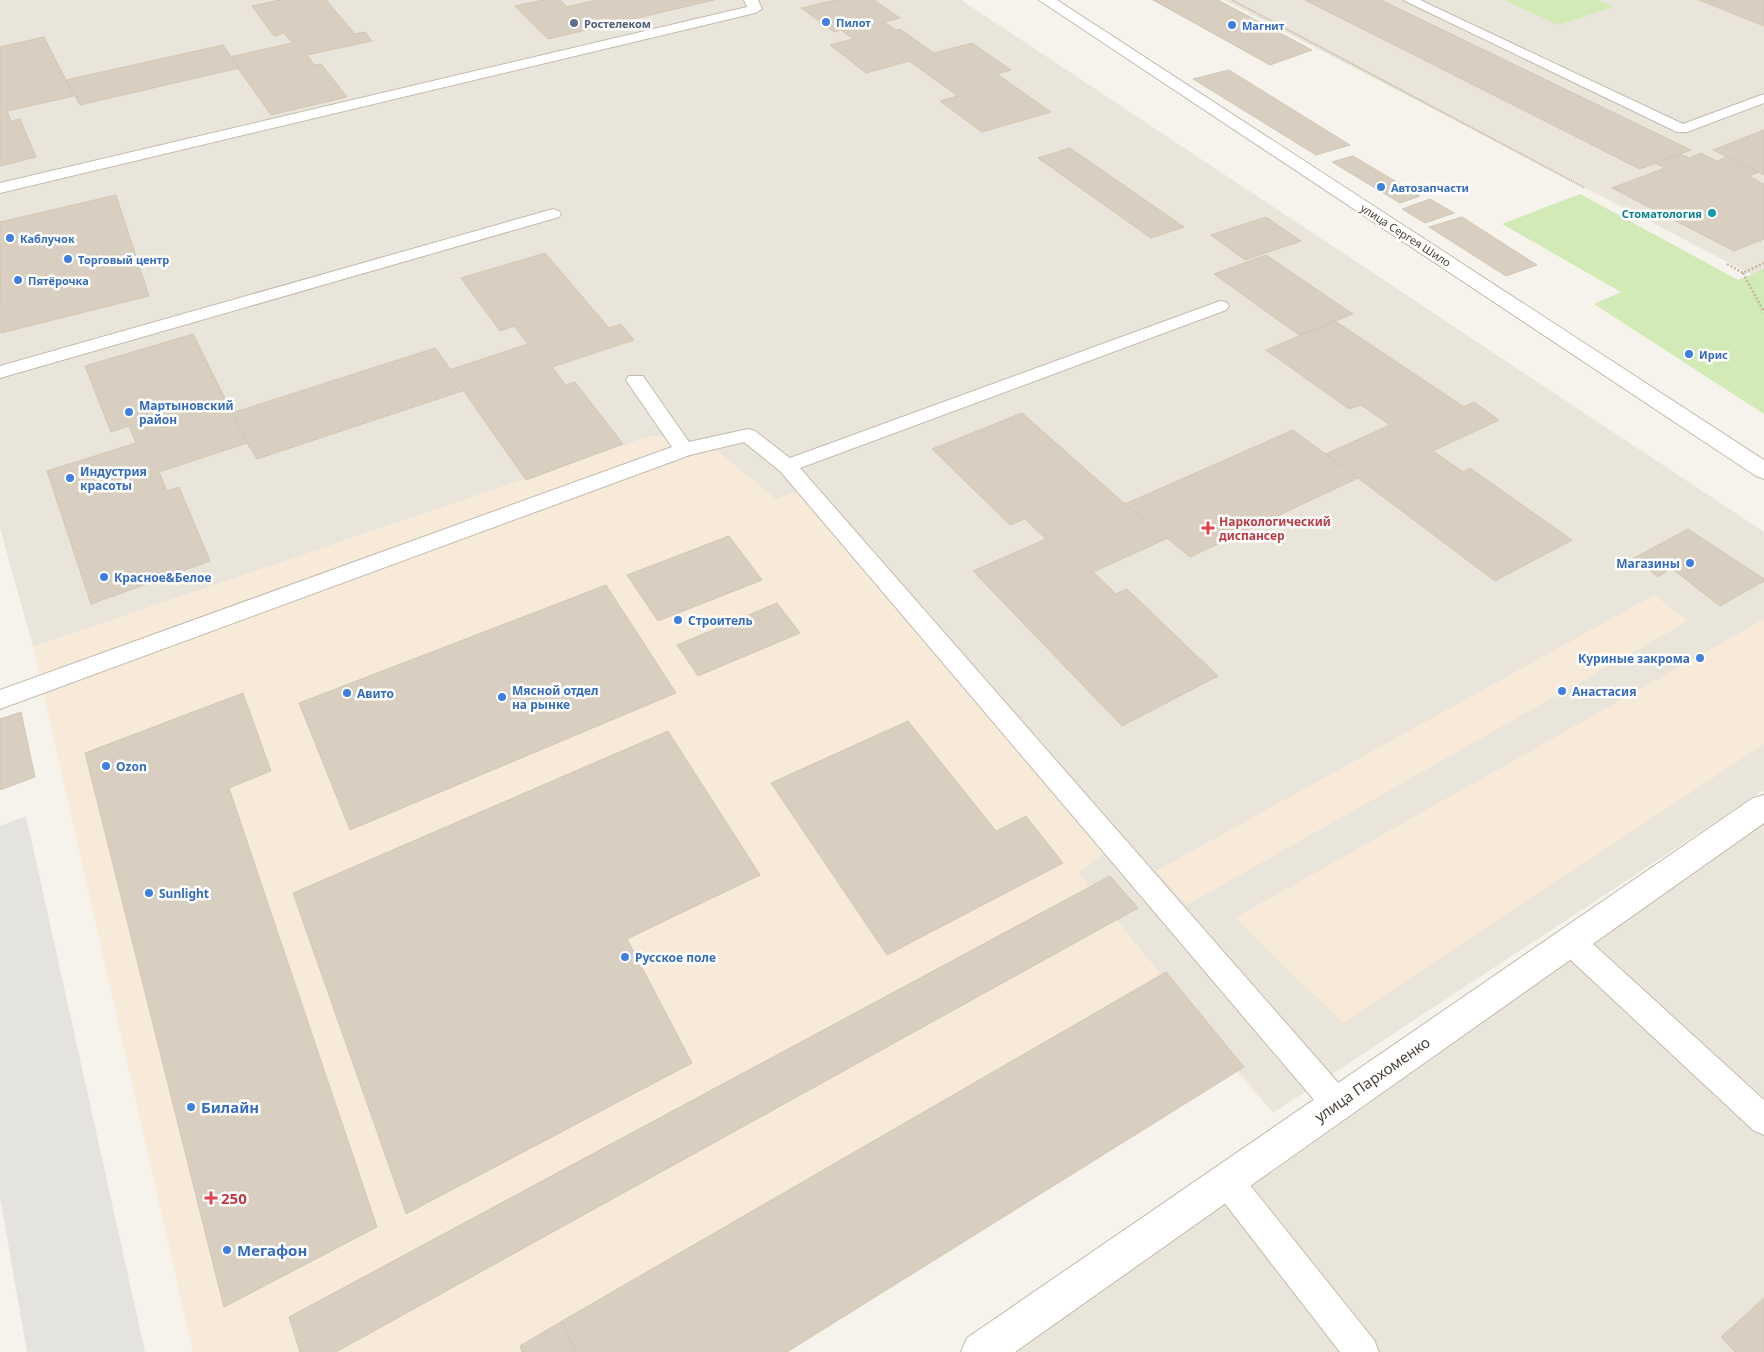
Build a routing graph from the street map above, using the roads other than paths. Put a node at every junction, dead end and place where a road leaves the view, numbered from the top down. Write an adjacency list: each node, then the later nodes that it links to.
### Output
1 (1047, 0): 12 (street, улица Сергея Шило)
2 (1410, 0): 4 (lane)
3 (756, 8): 5 (lane)
4 (1764, 98)
5 (0, 188)
6 (553, 214): 8 (lane)
7 (1220, 306): 11 (lane)
8 (0, 372)
9 (636, 380): 10 (lane)
10 (684, 450): 11 (lane); 13 (lane)
11 (787, 466): 16 (lane)
12 (1764, 471)
13 (0, 700)
14 (1764, 806): 15 (street, улица Пархоменко)
15 (1571, 942): 16 (street, улица Пархоменко); 17 (lane)
16 (1337, 1104): 18 (street, улица Пархоменко)
17 (1764, 1120)
18 (1228, 1181): 19 (street, улица Пархоменко); 20 (lane)
19 (981, 1352)
20 (1362, 1352)

